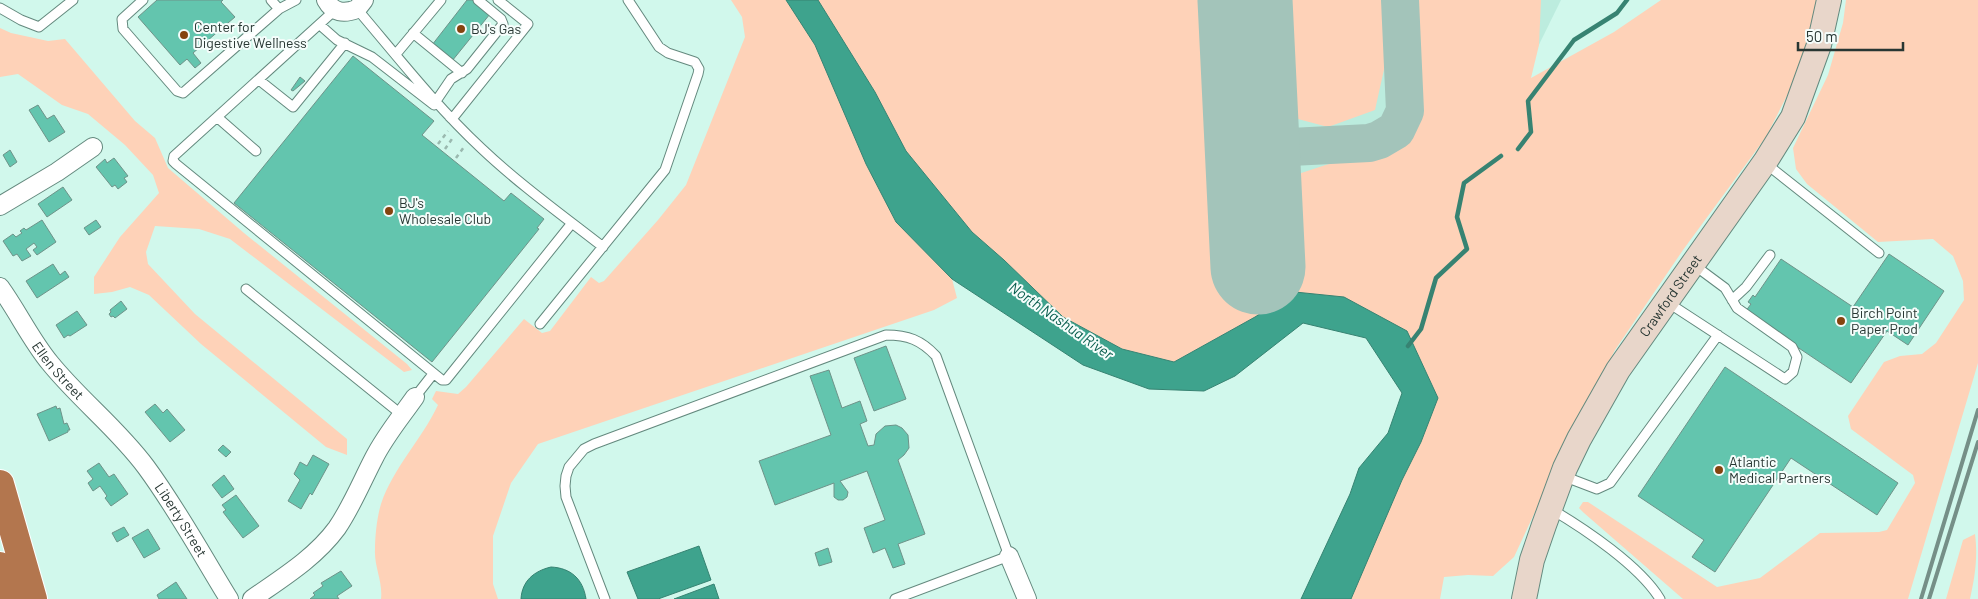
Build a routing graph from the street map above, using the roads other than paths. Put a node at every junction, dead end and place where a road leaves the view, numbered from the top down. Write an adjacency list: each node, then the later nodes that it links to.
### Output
1 (73, 0): 13 (lane)
2 (143, 0): 11 (lane)
3 (271, 0): 11 (lane)
4 (296, 0): 11 (lane)
5 (440, 0): 15 (lane)
6 (478, 0): 18 (lane)
7 (498, 0): 22 (lane)
8 (628, 0): 28 (lane)
9 (1829, 0): 25 (main road, Crawford Street)
10 (328, 3): 12 (street); 14 (lane)
11 (280, 4)
12 (361, 4): 17 (lane)
13 (0, 8)
14 (320, 25): 16 (lane); 19 (lane)
15 (413, 33): 17 (lane); 18 (lane)
16 (345, 43): 19 (lane); 20 (lane)
17 (396, 54): 20 (lane)
18 (462, 73): 20 (lane)
19 (258, 80): 21 (lane)
20 (435, 103): 22 (lane)
21 (217, 117): 24 (lane); 38 (lane)
22 (456, 123): 27 (lane)
23 (93, 147): 26 (street)
24 (256, 151)
25 (1765, 162): 29 (lane); 31 (main road, Crawford Street)
26 (0, 206)
27 (572, 223): 28 (lane); 38 (lane)
28 (603, 247): 36 (lane)
29 (1879, 253)
30 (1770, 255): 34 (lane)
31 (1693, 264): 34 (lane); 35 (main road, Crawford Street)
32 (0, 287): 41 (street, Ellen Street)
33 (246, 289): 40 (lane)
34 (1732, 300): 37 (lane)
35 (1667, 301): 37 (lane); 42 (main road, Crawford Street)
36 (540, 324)
37 (1718, 335): 42 (lane)
38 (434, 374): 39 (lane)
39 (415, 397): 40 (street)
40 (402, 415): 50 (street)
41 (128, 445): 49 (street, Liberty Street)
42 (1562, 475): 44 (main road, Crawford Street)
43 (0, 484): 48 (highway)
44 (1550, 509): 54 (main road, Crawford Street); 55 (lane)
45 (1009, 556): 51 (lane); 52 (lane); 53 (street)
46 (0, 566): 47 (highway)
47 (10, 599)
48 (33, 599)
49 (229, 599)
50 (252, 599)
51 (605, 599)
52 (895, 599)
53 (1027, 599)
54 (1524, 599)
55 (1660, 599)

